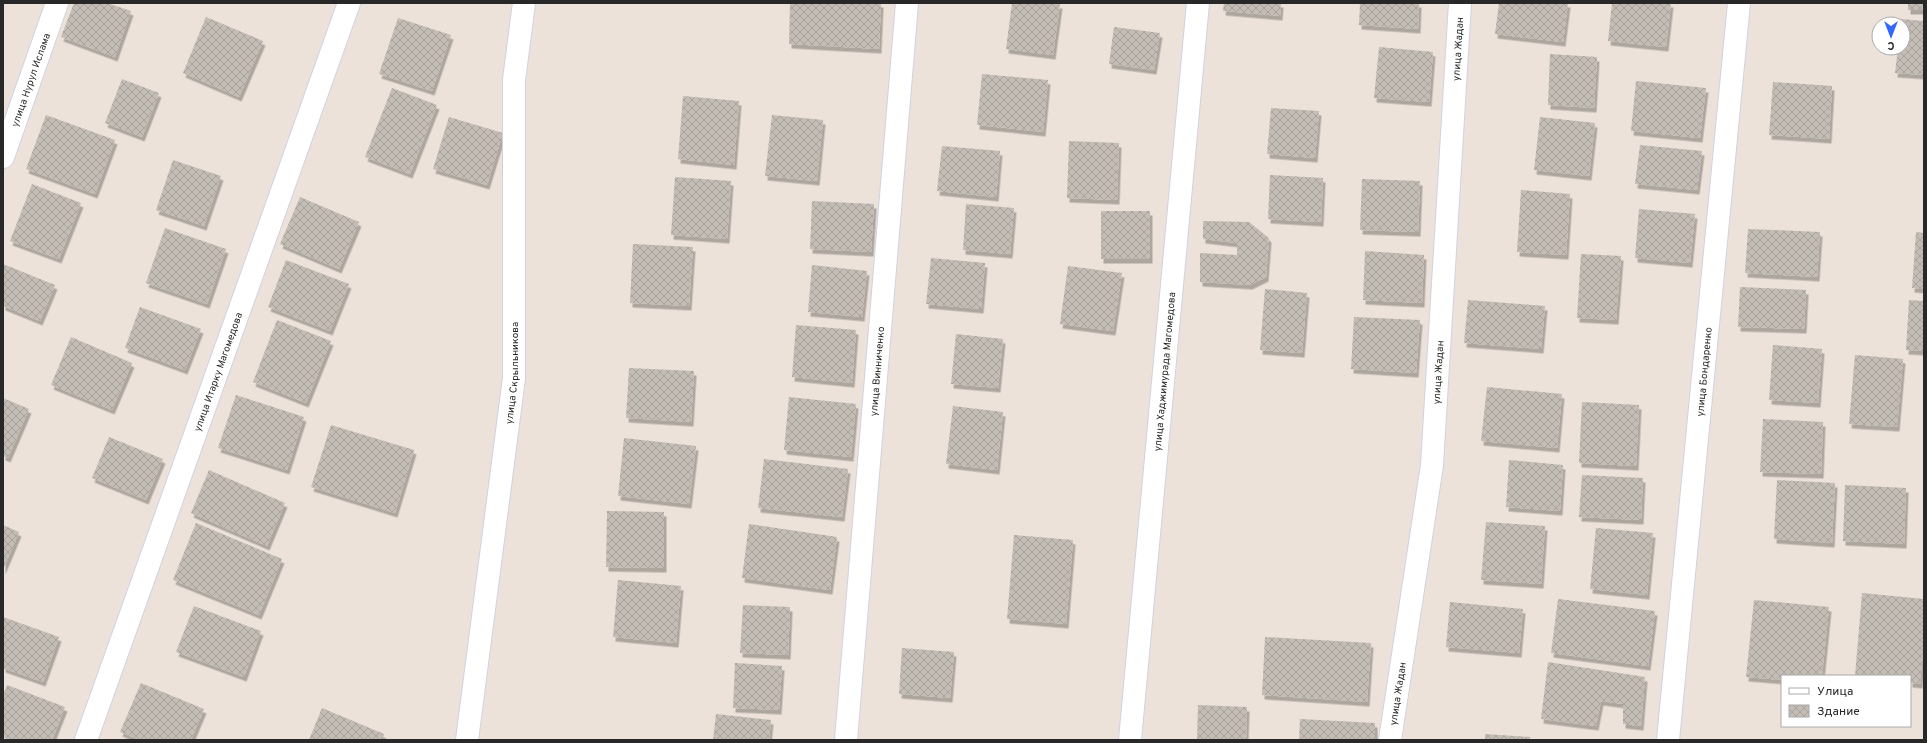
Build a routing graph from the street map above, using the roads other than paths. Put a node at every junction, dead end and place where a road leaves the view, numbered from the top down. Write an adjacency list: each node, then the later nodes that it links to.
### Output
1 (57, 3): 8 (street, улица Нурул Ислама)
2 (349, 3): 9 (street, улица Итарку Магомедова)
3 (524, 3): 10 (street, улица Скрыльникова)
4 (907, 3): 11 (street, улица Винниченко)
5 (1198, 3): 12 (street, улица Хаджимурада Магомедова)
6 (1460, 3): 13 (street, улица Жадан)
7 (1739, 3): 14 (street, улица Бондаренко)
8 (3, 157)
9 (86, 740)
10 (467, 740)
11 (846, 740)
12 (1130, 740)
13 (1390, 740)
14 (1668, 740)

